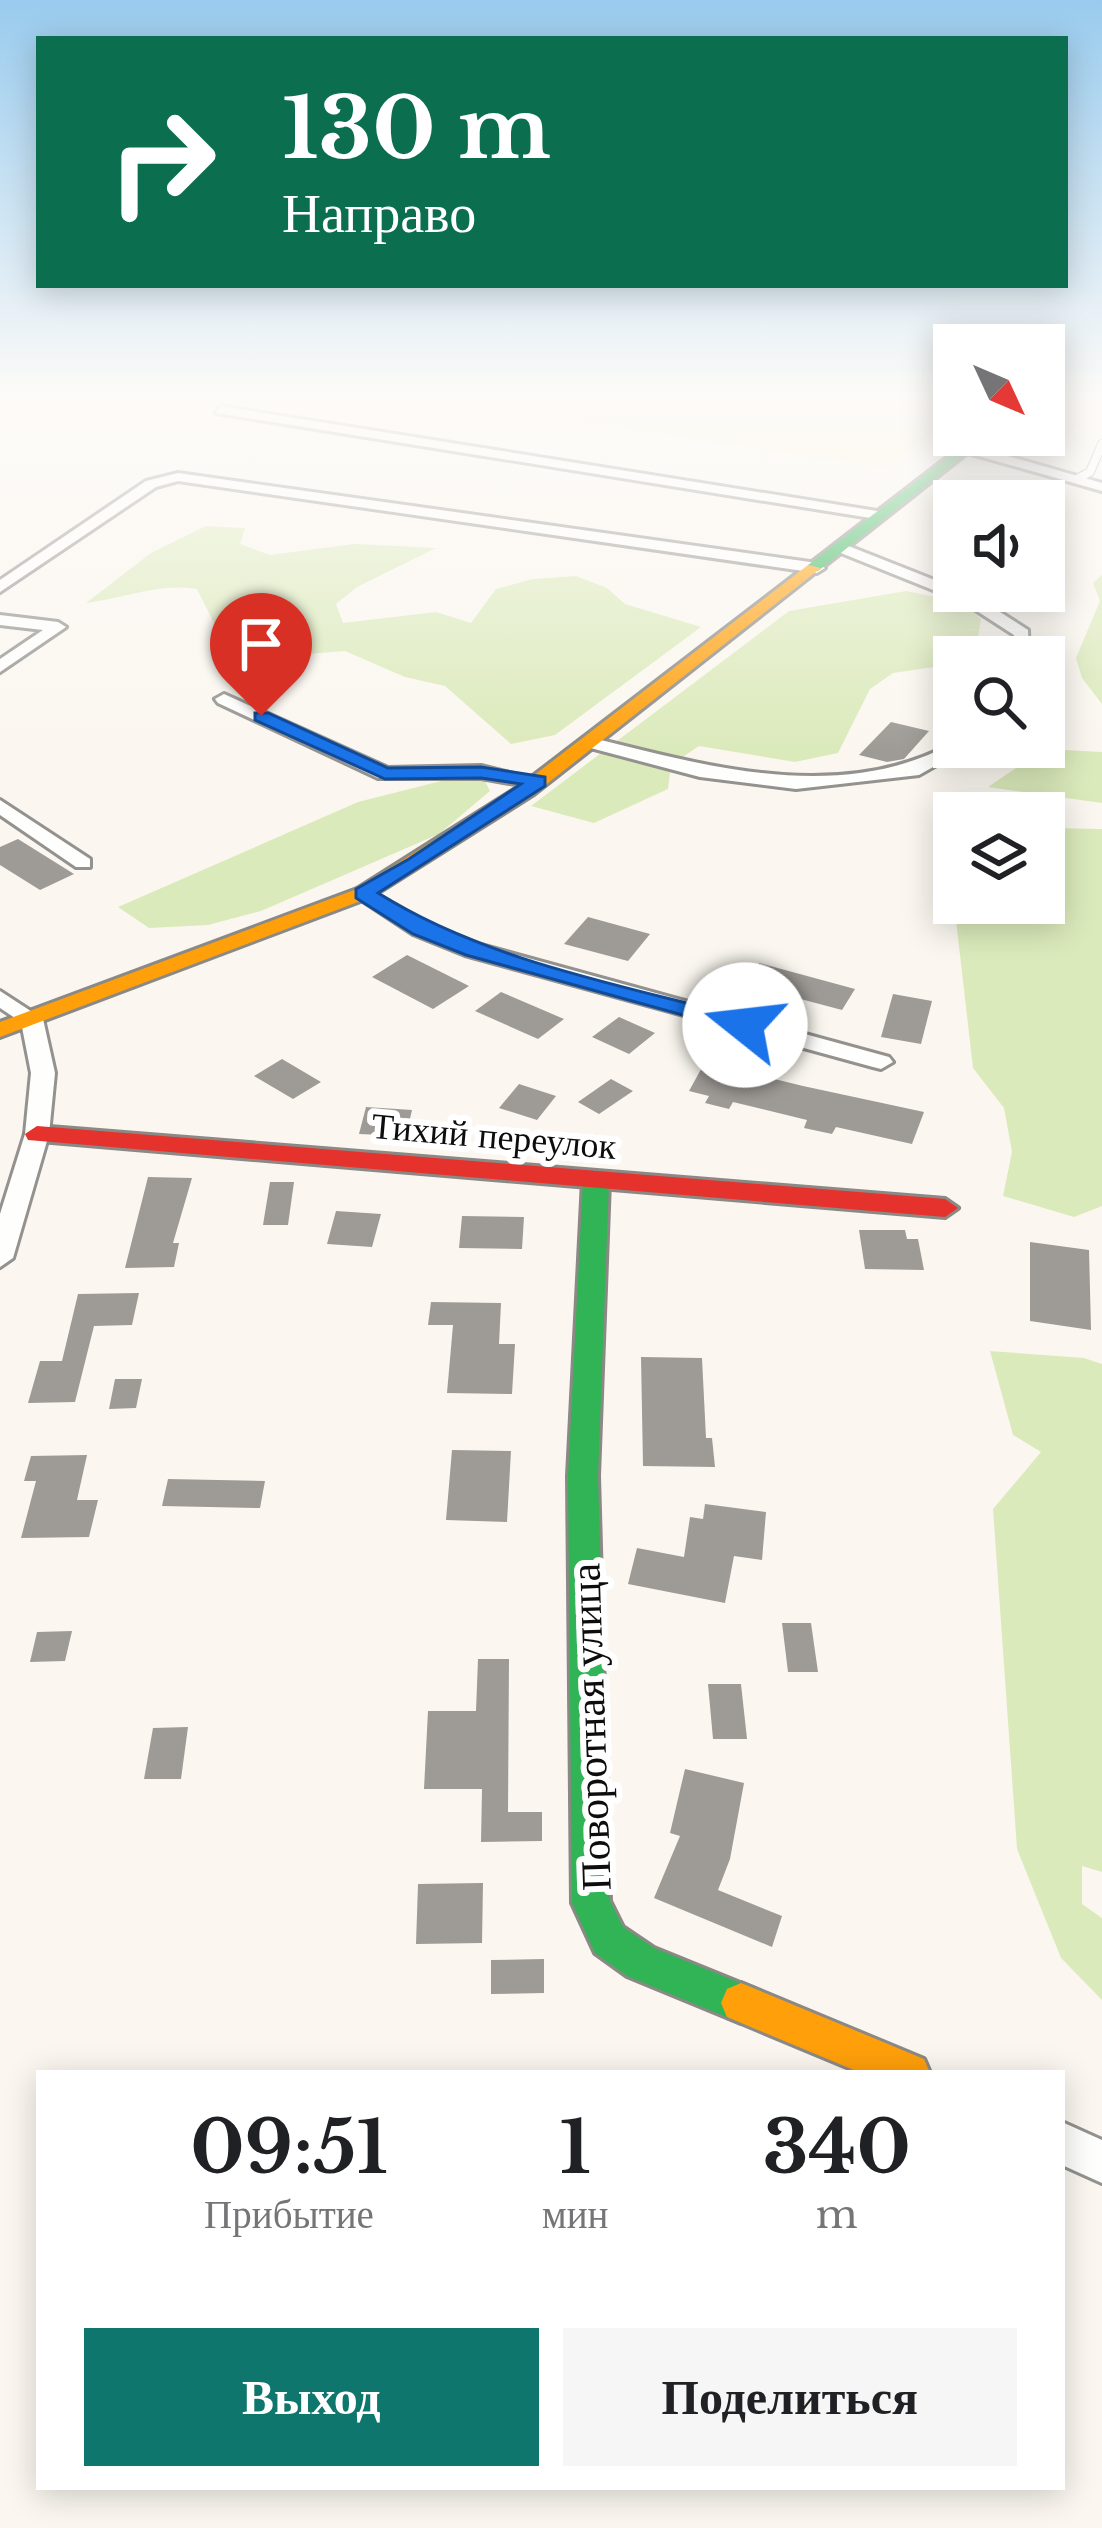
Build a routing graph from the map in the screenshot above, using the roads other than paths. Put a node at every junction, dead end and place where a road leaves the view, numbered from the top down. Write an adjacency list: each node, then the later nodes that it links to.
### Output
1 (110, 515): 6 (street)
2 (434, 515): 5 (street)
3 (878, 515): 4 (street)
4 (841, 548): 5 (street); 8 (street)
5 (817, 568): 11 (street)
6 (0, 587)
7 (0, 620): 9 (street)
8 (1022, 636)
9 (0, 667)
10 (224, 699): 13 (street)
11 (589, 742): 12 (street); 13 (street)
12 (933, 761)
13 (538, 782): 16 (street)
14 (0, 806): 15 (street)
15 (83, 863)
16 (364, 893): 18 (street); 20 (street)
17 (0, 998): 18 (street)
18 (32, 1019): 19 (street); 21 (street)
19 (0, 1030)
20 (881, 1063)
21 (38, 1134): 22 (street, Тихий переулок); 24 (street)
22 (596, 1181): 23 (street, Тихий переулок); 25 (street, Поворотная улица)
23 (945, 1208)
24 (0, 1258)
25 (903, 2070)
26 (1065, 2144): 27 (street)
27 (1102, 2162)

